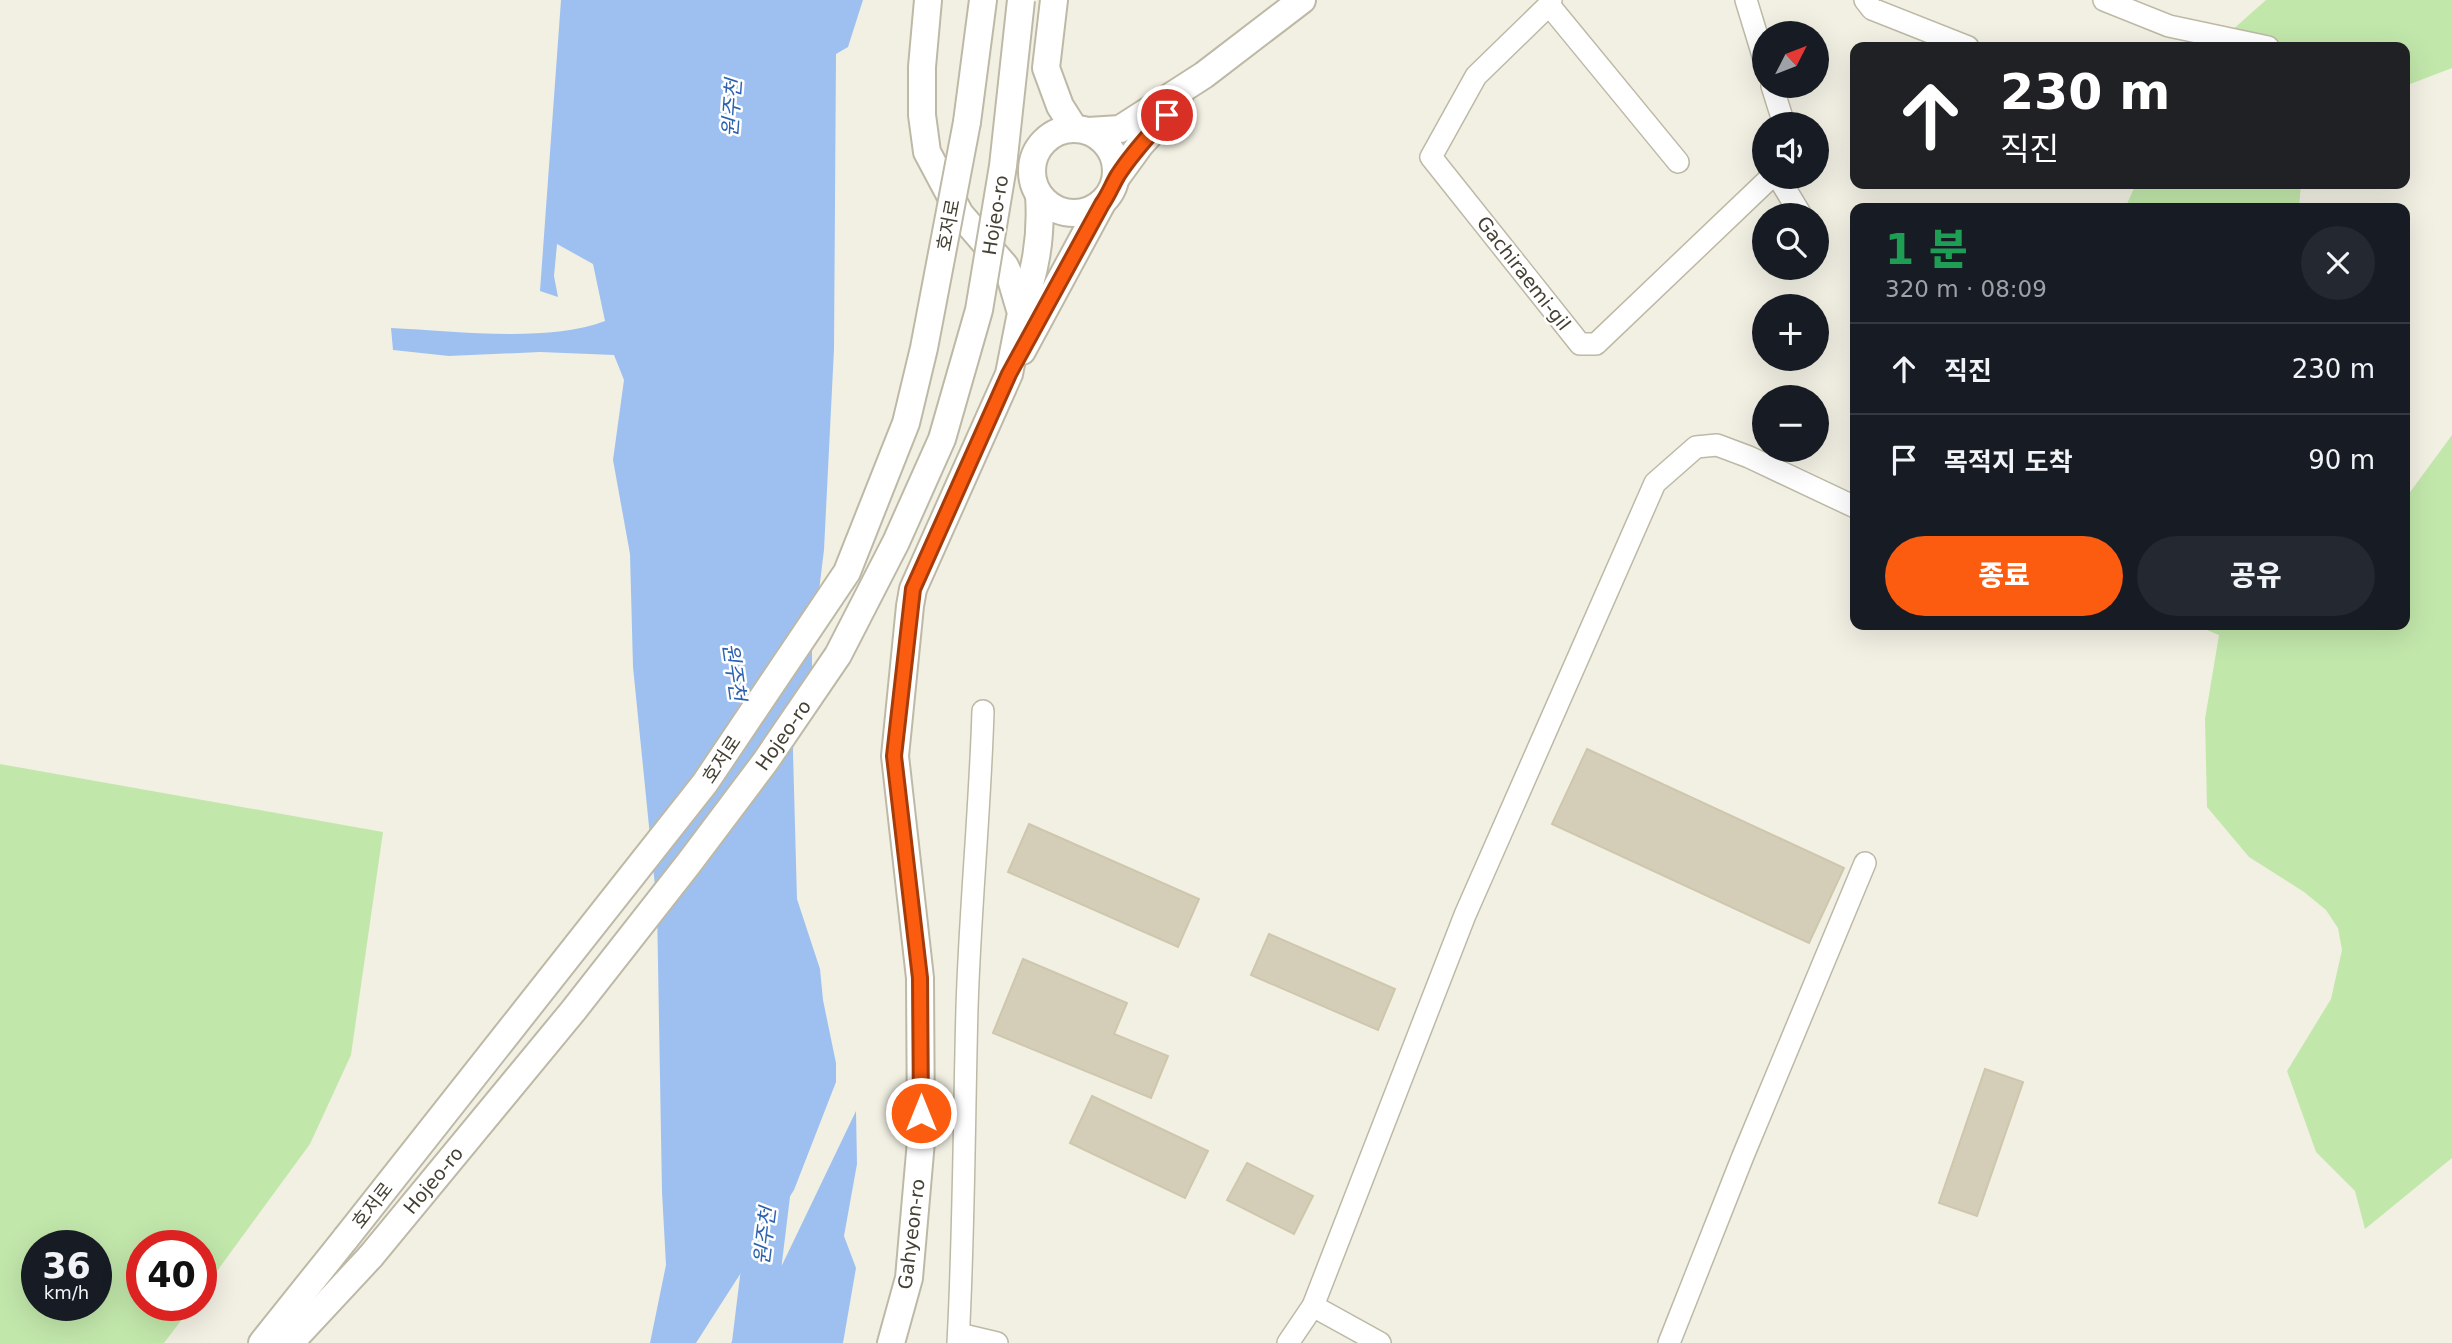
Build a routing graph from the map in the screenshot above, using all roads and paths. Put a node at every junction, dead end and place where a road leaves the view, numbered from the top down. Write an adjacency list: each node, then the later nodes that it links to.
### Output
1 (928, 0): 20 (street, Gahyeon-ro)
2 (983, 0): 27 (street, 호저로, bridge)
3 (1021, 0): 28 (street, Hojeo-ro, bridge)
4 (1054, 0): 14 (street)
5 (1745, 0): 10 (street)
6 (1865, 0): 11 (street)
7 (2104, 0): 12 (street)
8 (1293, 2): 13 (street)
9 (1550, 2): 15 (street); 17 (street, Gachiraemi-gil)
10 (1752, 22)
11 (1955, 42)
12 (2244, 42)
13 (1204, 75): 14 (street); 16 (street)
14 (1081, 129): 16 (street); 18 (street)
15 (1678, 162)
16 (1116, 178): 19 (street)
17 (1758, 189)
18 (1039, 195): 19 (street); 20 (street)
19 (1102, 204): 21 (street)
20 (1021, 313): 21 (street, Gahyeon-ro)
21 (1009, 374): 29 (street, Gahyeon-ro)
22 (1850, 505): 25 (street)
23 (983, 711): 26 (street)
24 (1865, 863): 33 (street)
25 (1313, 1306): 31 (street); 32 (street)
26 (959, 1338): 30 (street)
27 (262, 1343)
28 (290, 1343)
29 (891, 1343)
30 (997, 1343)
31 (1288, 1343)
32 (1380, 1343)
33 (1669, 1343)

